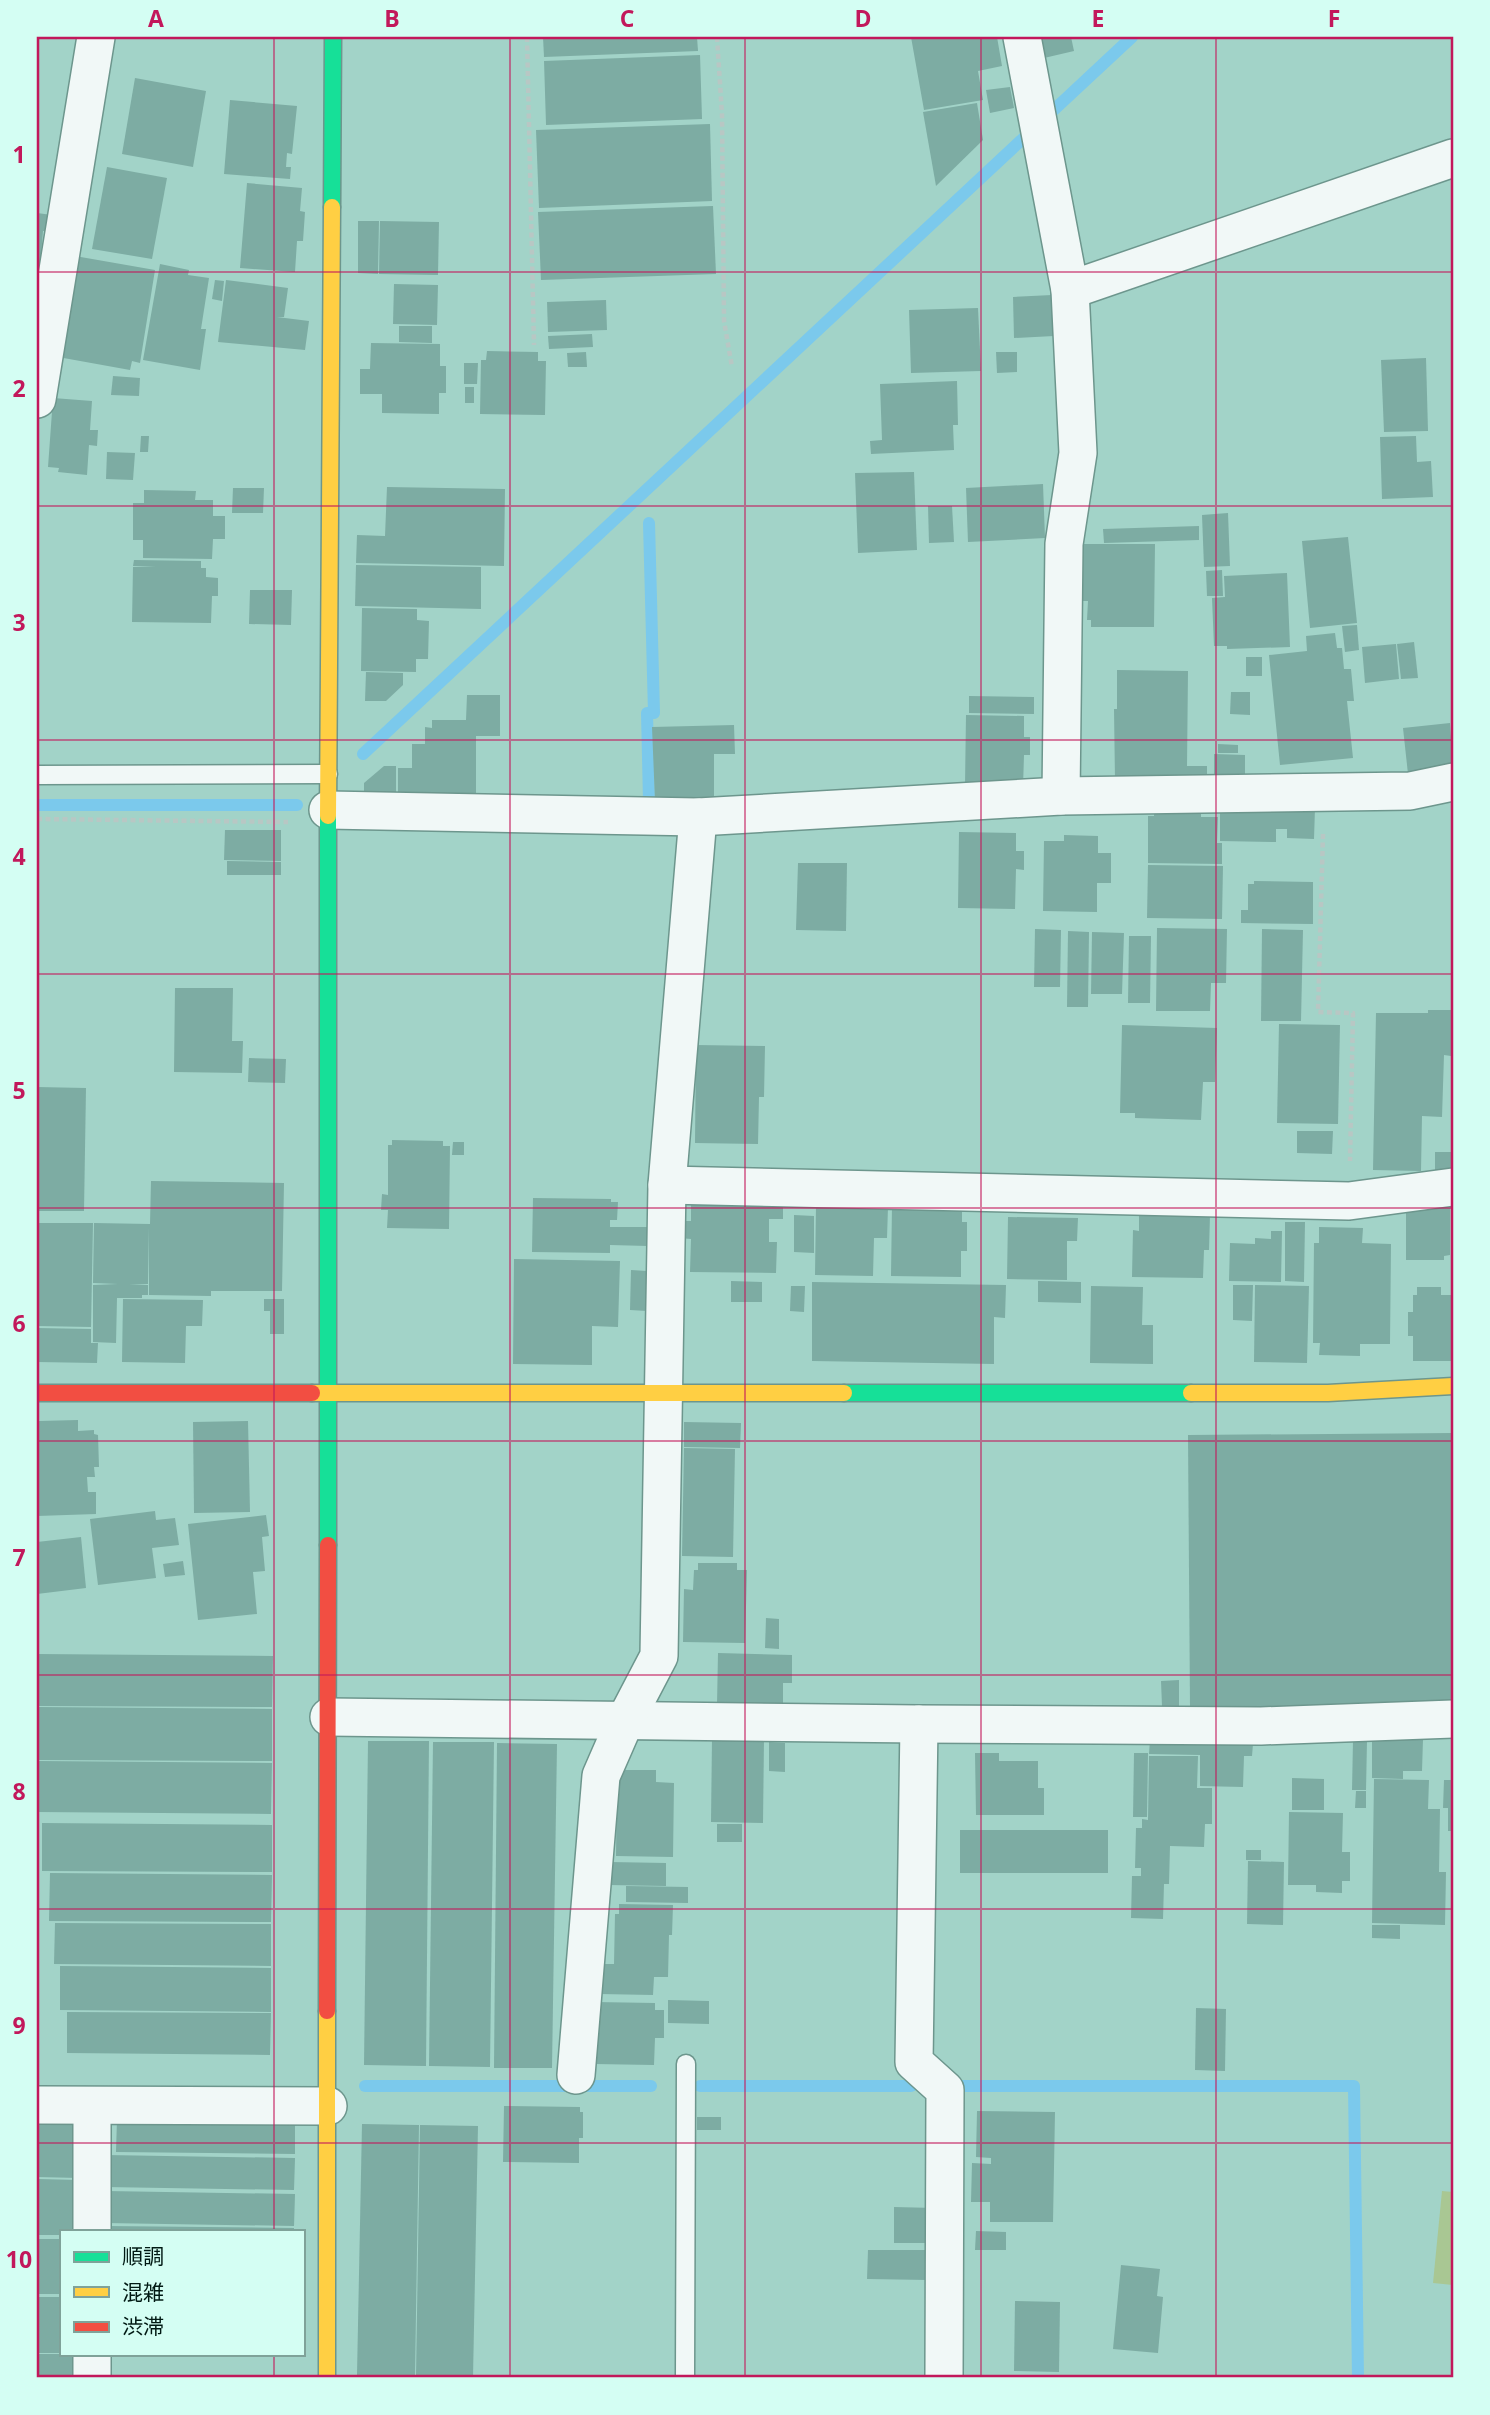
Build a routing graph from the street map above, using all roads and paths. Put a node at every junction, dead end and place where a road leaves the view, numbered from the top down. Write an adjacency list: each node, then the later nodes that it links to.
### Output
1 (96, 37): 10 (street)
2 (333, 37): 11 (street)
3 (527, 37): 8 (path)
4 (717, 37): 9 (path)
5 (1022, 37): 7 (street)
6 (1453, 158): 7 (street)
7 (1070, 290): 15 (street)
8 (534, 345)
9 (732, 367)
10 (37, 399)
11 (328, 774): 12 (lane); 16 (street)
12 (37, 775)
13 (1453, 782): 14 (street)
14 (1324, 792): 15 (street); 21 (path)
15 (1061, 796): 17 (street)
16 (328, 816): 17 (street); 18 (path); 25 (street)
17 (698, 817): 19 (street)
18 (37, 819)
19 (667, 1185): 21 (street); 23 (street)
20 (1453, 1187): 21 (street)
21 (1349, 1201)
22 (1453, 1386): 23 (street)
23 (665, 1392): 25 (street); 28 (street)
24 (37, 1393): 25 (street)
25 (329, 1393): 26 (street)
26 (329, 1717): 28 (street); 34 (street)
27 (1453, 1720): 29 (street)
28 (625, 1721): 29 (street); 31 (street)
29 (919, 1724): 40 (street)
30 (686, 2064): 39 (lane)
31 (576, 2075)
32 (37, 2105): 33 (street)
33 (92, 2106): 34 (street); 35 (street)
34 (328, 2106): 38 (street)
35 (92, 2230)
36 (92, 2356): 37 (street)
37 (92, 2378)
38 (327, 2378)
39 (685, 2378)
40 (944, 2378)

